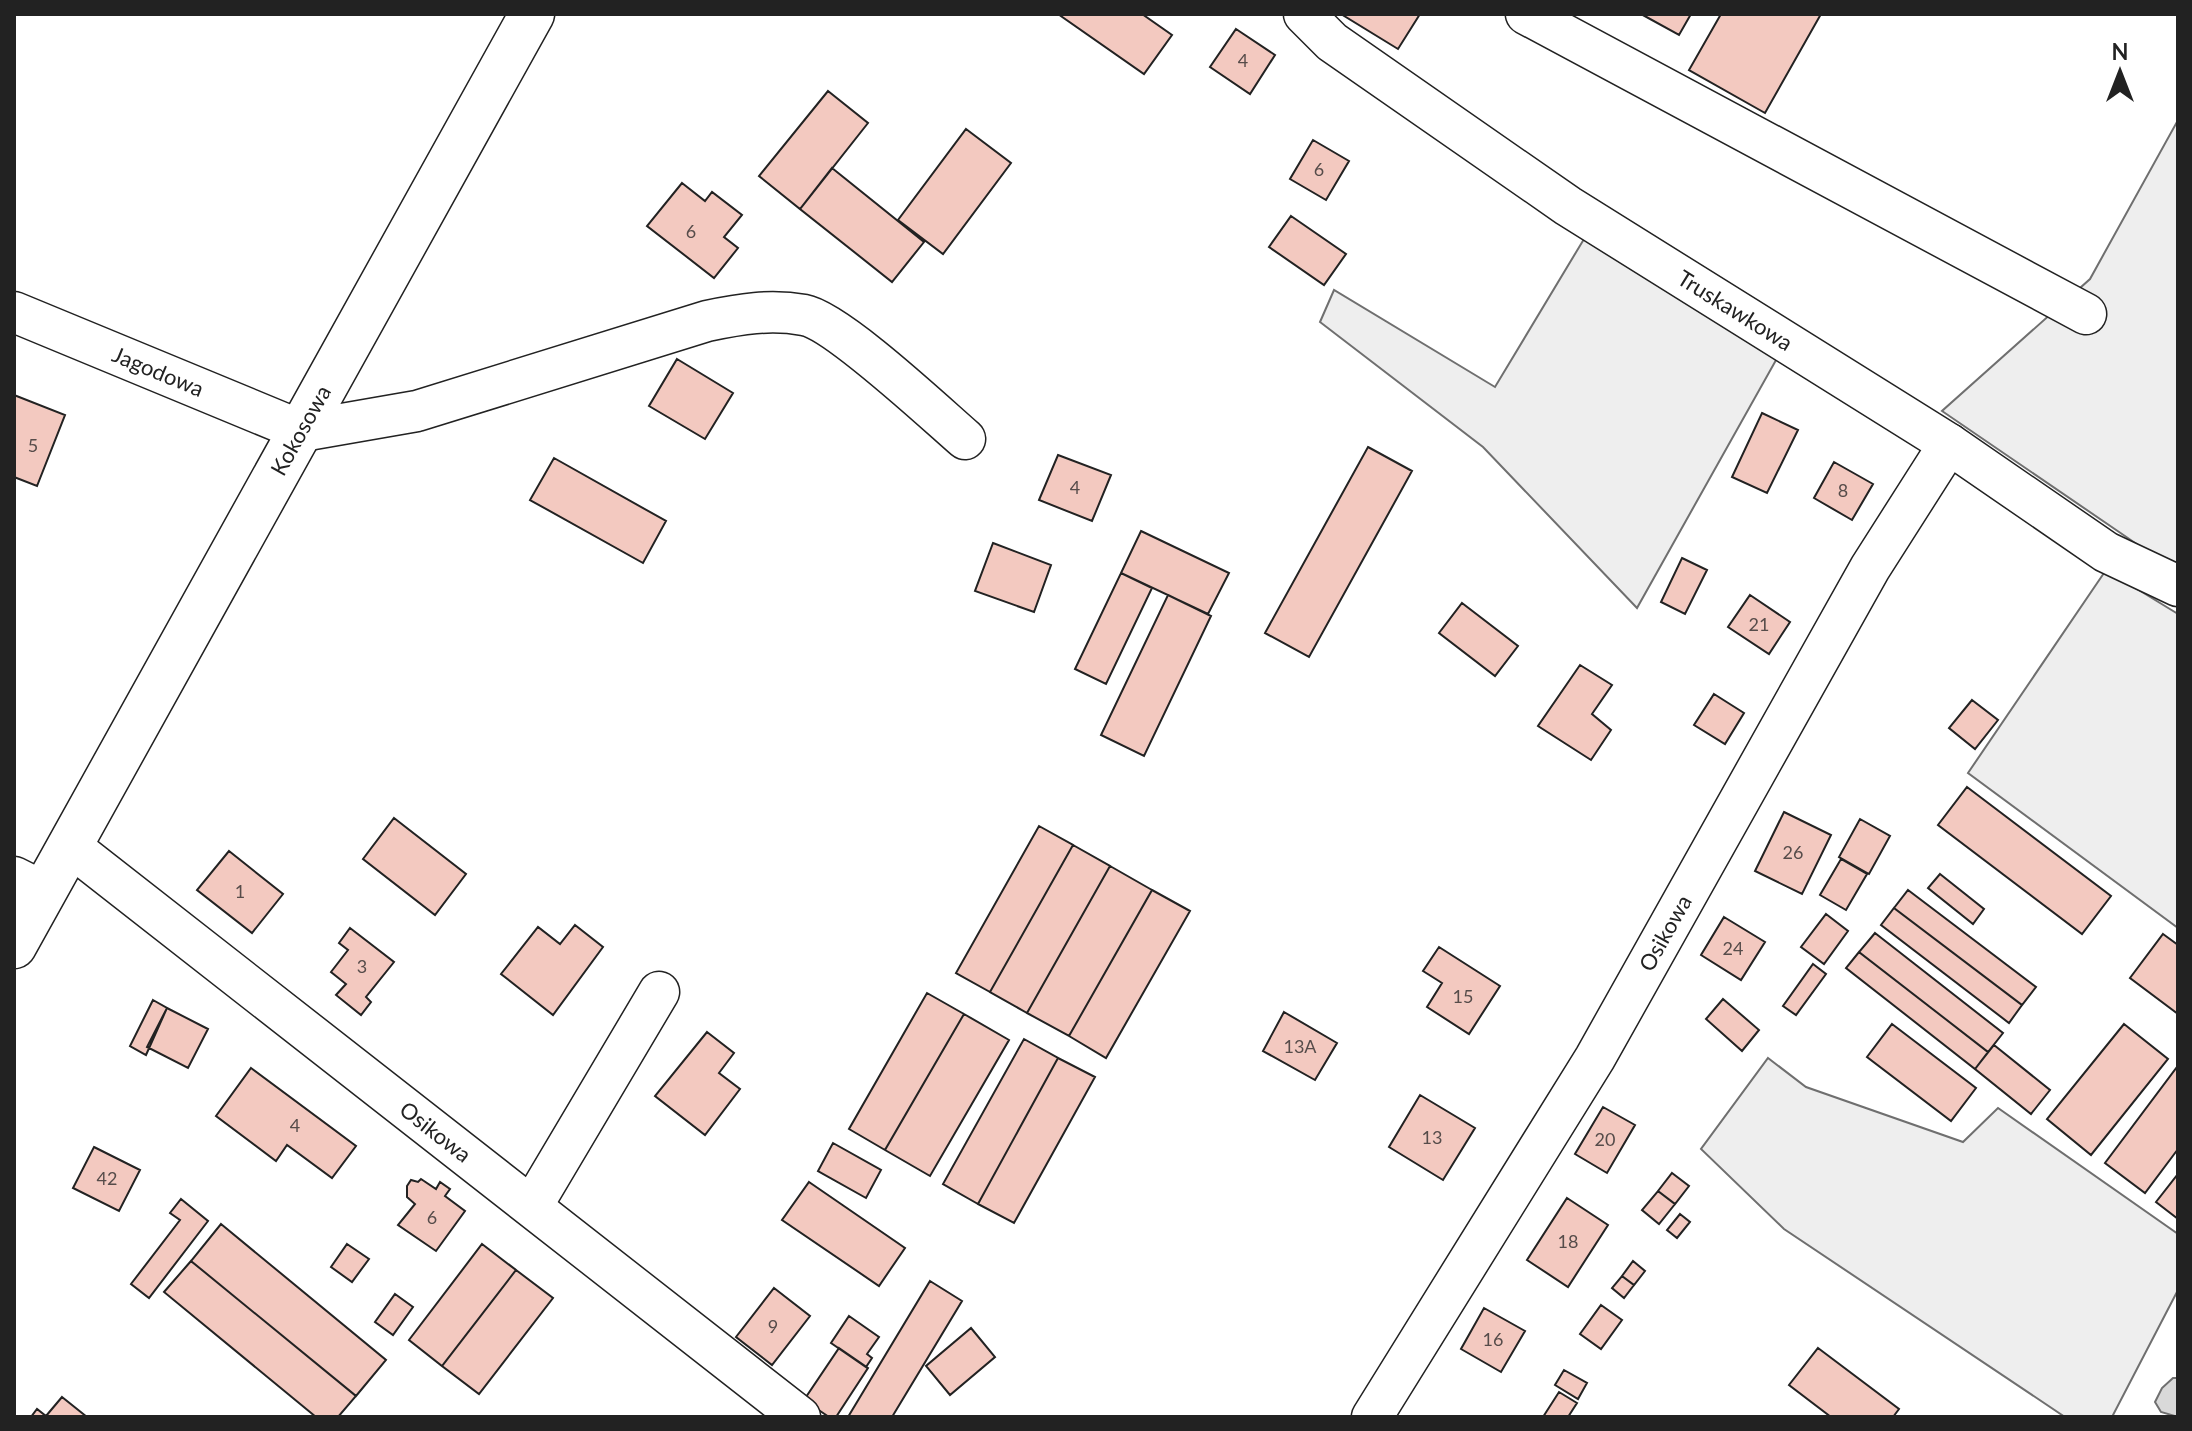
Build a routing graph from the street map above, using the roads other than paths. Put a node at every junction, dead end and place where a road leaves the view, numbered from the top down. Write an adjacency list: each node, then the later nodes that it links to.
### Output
1 (532, 14): 6 (main road, Kokosowa)
2 (1304, 14): 8 (street, Truskawkowa)
3 (1526, 14): 5 (street)
4 (14, 312): 6 (street, Jagodowa)
5 (2086, 314)
6 (302, 431): 7 (street); 10 (main road, Kokosowa)
7 (965, 439)
8 (1949, 444): 9 (street, Truskawkowa); 16 (street, Osikowa)
9 (2178, 586)
10 (70, 846): 11 (main road, Kokosowa); 14 (street, Osikowa)
11 (29, 885): 12 (main road, Kokosowa)
12 (14, 946)
13 (659, 992): 14 (street)
14 (532, 1206): 15 (street, Osikowa)
15 (800, 1417)
16 (1372, 1417)

